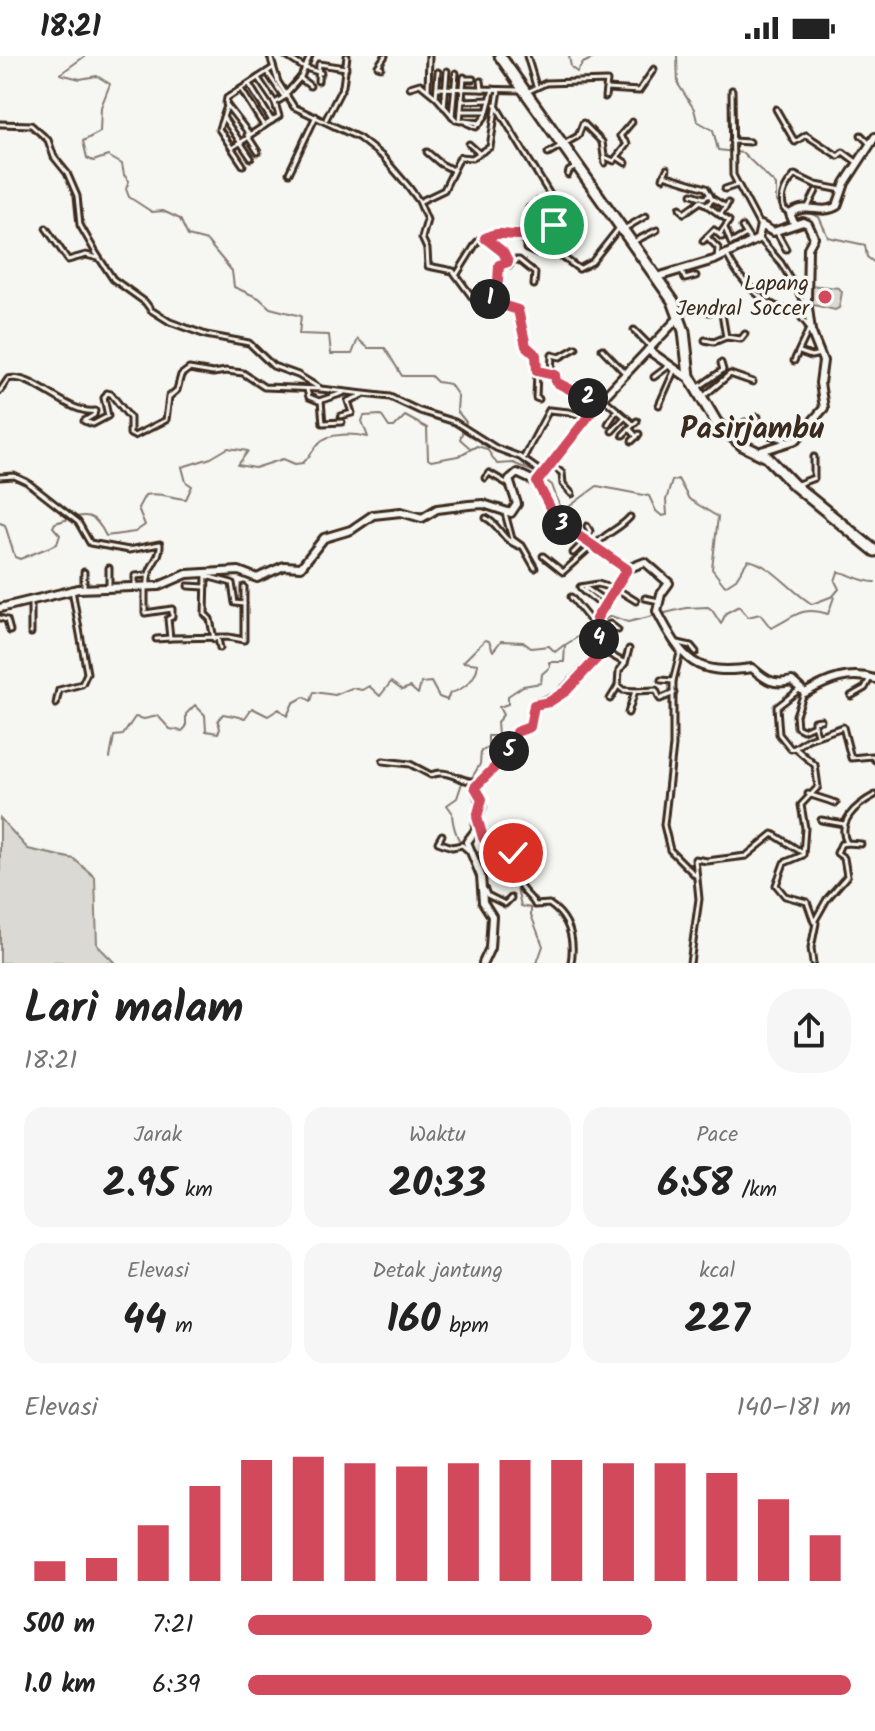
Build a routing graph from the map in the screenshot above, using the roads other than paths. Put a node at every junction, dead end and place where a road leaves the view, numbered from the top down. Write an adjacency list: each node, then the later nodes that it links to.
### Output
1 (270, 56): 10 (street)
2 (286, 56): 12 (street)
3 (310, 56): 12 (street)
4 (347, 56): 11 (street)
5 (385, 56): 9 (street)
6 (429, 56): 23 (street)
7 (527, 56): 29 (street)
8 (496, 57): 43 (highway)
9 (381, 67)
10 (273, 68): 15 (street); 44 (street)
11 (346, 68): 17 (street); 59 (street)
12 (306, 69): 17 (street); 20 (street)
13 (654, 69): 38 (street)
14 (447, 71): 33 (street)
15 (267, 72): 19 (street); 44 (street)
16 (438, 72): 25 (street)
17 (321, 73): 22 (street)
18 (456, 73): 35 (street)
19 (258, 78): 27 (street); 49 (street)
20 (300, 78): 26 (street); 28 (street)
21 (473, 79): 40 (street)
22 (318, 81)
23 (429, 81): 25 (street); 39 (street)
24 (481, 81): 36 (street)
25 (438, 82): 32 (street)
26 (296, 83): 31 (street); 44 (street)
27 (249, 84): 34 (street); 60 (street)
28 (310, 86)
29 (536, 86): 38 (street); 43 (street)
30 (410, 87): 39 (street)
31 (302, 88)
32 (437, 88): 33 (street); 45 (street)
33 (445, 88): 35 (street); 52 (street)
34 (241, 89): 51 (street); 64 (street)
35 (454, 89): 40 (street); 57 (street)
36 (482, 89): 37 (street); 40 (street)
37 (493, 89): 41 (street); 47 (street)
38 (607, 89): 46 (street)
39 (428, 90): 45 (street)
40 (462, 90): 48 (street)
41 (499, 90): 43 (street); 50 (street)
42 (732, 90): 70 (street)
43 (525, 91): 72 (highway)
44 (285, 96): 49 (street); 56 (street)
45 (436, 97): 52 (street)
46 (605, 97)
47 (490, 100): 48 (street); 55 (street)
48 (461, 101): 54 (street)
49 (275, 103): 60 (street)
50 (495, 104): 76 (street); 107 (street)
51 (227, 106): 58 (street); 66 (street)
52 (444, 107): 57 (street)
53 (776, 109): 83 (street)
54 (461, 111): 55 (street); 61 (street)
55 (487, 111): 61 (street)
56 (316, 116): 59 (street); 88 (street)
57 (452, 116): 61 (street)
58 (223, 117): 69 (street); 73 (street)
59 (326, 119): 96 (street)
60 (272, 121): 64 (street)
61 (462, 122)
62 (632, 122): 79 (street)
63 (0, 124): 124 (street)
64 (264, 126): 66 (street)
65 (861, 135): 67 (street)
66 (248, 136): 69 (street); 74 (street)
67 (873, 140): 83 (main road)
68 (750, 142): 70 (street)
69 (240, 143): 73 (street); 80 (street)
70 (732, 143): 90 (street)
71 (469, 144): 76 (street)
72 (564, 145): 77 (street); 78 (street); 85 (highway)
73 (232, 148): 84 (street)
74 (258, 152)
75 (427, 152): 87 (street)
76 (479, 153): 87 (street)
77 (548, 153)
78 (605, 157): 79 (street); 81 (street)
79 (617, 157): 82 (street)
80 (251, 158)
81 (605, 163)
82 (626, 163)
83 (858, 163): 92 (main road)
84 (243, 165)
85 (579, 166): 89 (street); 108 (highway)
86 (667, 169): 95 (street)
87 (453, 170): 96 (street)
88 (289, 173)
89 (568, 175)
90 (737, 185): 91 (street); 106 (street)
91 (725, 189)
92 (843, 190): 98 (main road); 104 (street)
93 (816, 191): 98 (street)
94 (696, 197): 95 (street); 97 (street); 100 (street)
95 (711, 197): 97 (street); 101 (street)
96 (419, 201): 126 (street)
97 (706, 206): 101 (street)
98 (808, 207): 104 (main road)
99 (529, 208): 107 (street)
100 (680, 208)
101 (720, 215): 105 (street)
102 (733, 215): 105 (street)
103 (646, 216): 108 (street)
104 (792, 218): 113 (main road); 132 (main road)
105 (729, 221): 111 (street)
106 (760, 226): 113 (main road); 117 (main road)
107 (555, 227): 114 (street)
108 (623, 227): 114 (street); 118 (highway)
109 (742, 227): 115 (street)
110 (46, 228): 124 (street)
111 (725, 228): 115 (street); 122 (street)
112 (657, 230): 118 (street)
113 (776, 231): 120 (street)
114 (519, 235): 116 (street)
115 (745, 235): 119 (street)
116 (485, 238): 123 (street); 126 (street)
117 (759, 239): 119 (main road); 132 (street)
118 (633, 242): 128 (highway)
119 (752, 243): 121 (main road)
120 (786, 249)
121 (727, 255): 122 (main road); 134 (street)
122 (717, 259): 125 (main road)
123 (509, 262): 129 (street); 130 (street)
124 (104, 263): 154 (street)
125 (682, 272): 127 (street); 128 (main road)
126 (456, 274): 130 (street)
127 (696, 276)
128 (657, 277): 131 (highway)
129 (534, 285)
130 (490, 301): 147 (street)
131 (676, 306): 133 (highway); 137 (street)
132 (808, 307): 134 (main road)
133 (680, 316): 141 (main road); 146 (highway)
134 (809, 327): 142 (street); 143 (main road)
135 (634, 330): 141 (street)
136 (745, 334): 137 (street)
137 (726, 337): 138 (street)
138 (705, 340)
139 (576, 348): 150 (street)
140 (602, 349): 149 (street)
141 (649, 349): 146 (main road); 149 (main road)
142 (800, 352): 143 (street); 144 (street)
143 (820, 354): 177 (main road)
144 (794, 361)
145 (721, 363): 148 (street)
146 (678, 367): 151 (street); 156 (highway); 163 (street)
147 (537, 371): 150 (street); 160 (street)
148 (720, 372): 152 (street); 156 (street)
149 (625, 373): 162 (main road)
150 (551, 374): 162 (street)
151 (654, 377)
152 (725, 378): 153 (street); 156 (street)
153 (753, 382)
154 (321, 389): 155 (street); 158 (street)
155 (307, 390): 157 (street); 161 (street)
156 (696, 390): 175 (highway)
157 (0, 391)
158 (347, 393): 159 (street); 161 (street)
159 (367, 395): 165 (street); 179 (street)
160 (539, 399)
161 (321, 401): 169 (street)
162 (600, 401): 164 (street); 168 (main road)
163 (659, 405)
164 (617, 410): 166 (street); 170 (street)
165 (341, 416)
166 (625, 417): 172 (street); 173 (street)
167 (758, 417): 171 (street)
168 (588, 418): 179 (street); 181 (main road)
169 (342, 422)
170 (608, 424)
171 (757, 427): 175 (street); 177 (street)
172 (629, 428): 174 (street); 176 (street)
173 (612, 431)
174 (623, 435)
175 (734, 438): 178 (highway)
176 (632, 441)
177 (791, 443): 178 (main road)
178 (758, 452): 186 (highway)
179 (524, 456): 183 (street)
180 (814, 457): 186 (street)
181 (552, 465): 183 (main road); 187 (street)
182 (0, 477): 202 (street)
183 (541, 477): 185 (main road); 192 (main road)
184 (485, 478): 185 (street)
185 (508, 484): 188 (main road)
186 (794, 485): 194 (highway)
187 (572, 494)
188 (505, 513): 193 (street); 201 (main road)
189 (630, 517): 192 (street)
190 (486, 518): 193 (street)
191 (587, 526): 192 (street)
192 (589, 544): 195 (street); 196 (street); 199 (main road)
193 (523, 547): 198 (street)
194 (875, 551)
195 (573, 553)
196 (543, 556)
197 (109, 568): 210 (street)
198 (535, 568)
199 (627, 569): 208 (main road); 216 (main road)
200 (84, 572): 209 (street)
201 (206, 574): 205 (main road); 206 (street); 217 (street)
202 (147, 575): 204 (street); 205 (street)
203 (188, 586): 206 (street)
204 (135, 587): 205 (main road); 210 (main road)
205 (146, 587): 225 (street)
206 (205, 587): 227 (street)
207 (244, 587): 217 (street)
208 (614, 588): 215 (street); 218 (main road); 218 (street)
209 (84, 589): 210 (main road); 211 (main road)
210 (109, 589)
211 (72, 590): 214 (main road); 244 (street)
212 (571, 597): 221 (street)
213 (645, 598): 216 (street)
214 (30, 599): 219 (main road); 224 (street)
215 (636, 601)
216 (659, 601): 228 (main road)
217 (244, 604): 227 (street)
218 (605, 604): 221 (main road)
219 (0, 608)
220 (0, 618): 223 (street)
221 (597, 625): 222 (street); 230 (main road)
222 (618, 630)
223 (10, 631)
224 (31, 633)
225 (170, 638): 226 (street); 227 (street)
226 (156, 639)
227 (216, 639): 229 (street)
228 (675, 642): 232 (street); 233 (main road)
229 (220, 648)
230 (600, 649): 234 (street); 252 (main road)
231 (629, 649): 234 (street)
232 (696, 652)
233 (680, 653): 237 (street); 239 (main road)
234 (625, 663): 238 (street)
235 (872, 678): 239 (main road); 242 (street)
236 (661, 680): 237 (street)
237 (673, 681): 241 (street)
238 (618, 686): 240 (street); 243 (street)
239 (802, 690): 247 (street); 249 (street)
240 (635, 691): 241 (street); 245 (street)
241 (674, 693): 264 (street)
242 (851, 696)
243 (610, 699)
244 (56, 704)
245 (628, 713)
246 (821, 720): 247 (street)
247 (814, 725): 248 (street)
248 (818, 736): 249 (street); 250 (street)
249 (795, 748): 253 (street)
250 (875, 760)
251 (383, 761): 252 (street)
252 (478, 782): 256 (main road)
253 (808, 794): 255 (street); 263 (street)
254 (875, 795): 258 (street)
255 (836, 803)
256 (477, 817): 262 (main road); 269 (street)
257 (821, 820): 258 (street)
258 (844, 824): 260 (street)
259 (442, 835): 262 (street)
260 (847, 843): 261 (street); 267 (street)
261 (861, 844)
262 (473, 853): 265 (main road)
263 (803, 853): 264 (street); 267 (street)
264 (695, 875): 270 (street)
265 (482, 888): 266 (street); 268 (main road)
266 (511, 898)
267 (816, 919): 271 (street)
268 (483, 963)
269 (571, 963)
270 (690, 963)
271 (813, 963)

